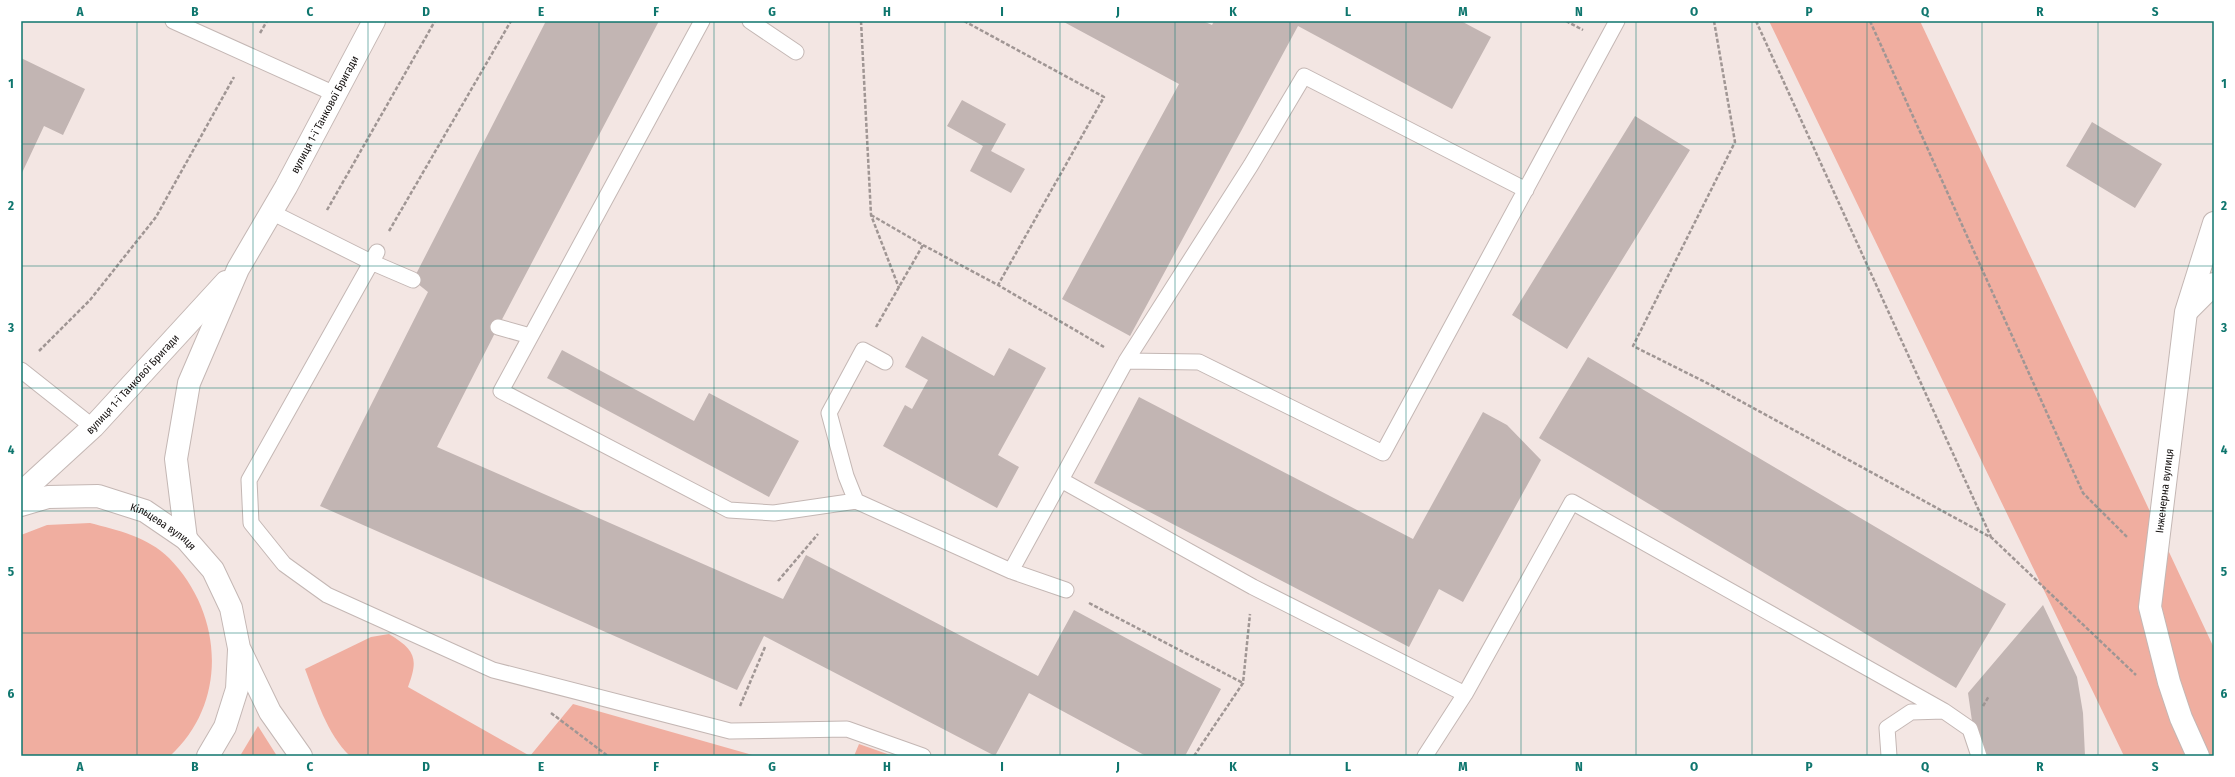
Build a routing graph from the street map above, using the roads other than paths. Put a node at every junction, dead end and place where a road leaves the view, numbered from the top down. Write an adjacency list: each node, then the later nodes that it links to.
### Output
1 (173, 21): 7 (lane)
2 (374, 21): 7 (main road, вулиця 1-ї Танкової Бригади)
3 (702, 21): 17 (lane)
4 (750, 21): 6 (lane)
5 (1617, 21): 8 (lane)
6 (796, 52)
7 (335, 94): 9 (main road, вулиця 1-ї Танкової Бригади)
8 (1526, 190): 18 (lane); 18 (lane)
9 (271, 212): 11 (lane); 12 (main road, вулиця 1-ї Танкової Бригади)
10 (2214, 223): 15 (main road, Інженерна вулиця)
11 (374, 257): 13 (lane); 34 (lane)
12 (238, 270): 21 (main road, вулиця 1-ї Танкової Бригади); 26 (main road, вулиця 1-ї Танкової Бригади)
13 (413, 280)
14 (2214, 284): 15 (main road)
15 (2186, 312): 38 (main road, Інженерна вулиця)
16 (498, 327): 17 (lane)
17 (530, 336): 24 (lane)
18 (1126, 361): 22 (lane)
19 (885, 362): 24 (lane)
20 (21, 370): 21 (lane)
21 (93, 427): 23 (main road, вулиця 1-ї Танкової Бригади)
22 (1061, 480): 27 (lane); 30 (lane)
23 (21, 493)
24 (856, 501): 27 (lane)
25 (21, 506): 26 (main road, Кільцева вулиця)
26 (186, 539): 29 (main road, Кільцева вулиця)
27 (1011, 571): 28 (lane)
28 (1066, 590)
29 (239, 648): 32 (main road, Кільцева вулиця); 33 (main road, Кільцева вулиця)
30 (1465, 694): 31 (lane); 35 (lane)
31 (1944, 712): 36 (lane); 37 (lane)
32 (208, 756)
33 (301, 756)
34 (923, 756)
35 (1425, 756)
36 (1889, 756)
37 (1979, 756)
38 (2198, 756)

